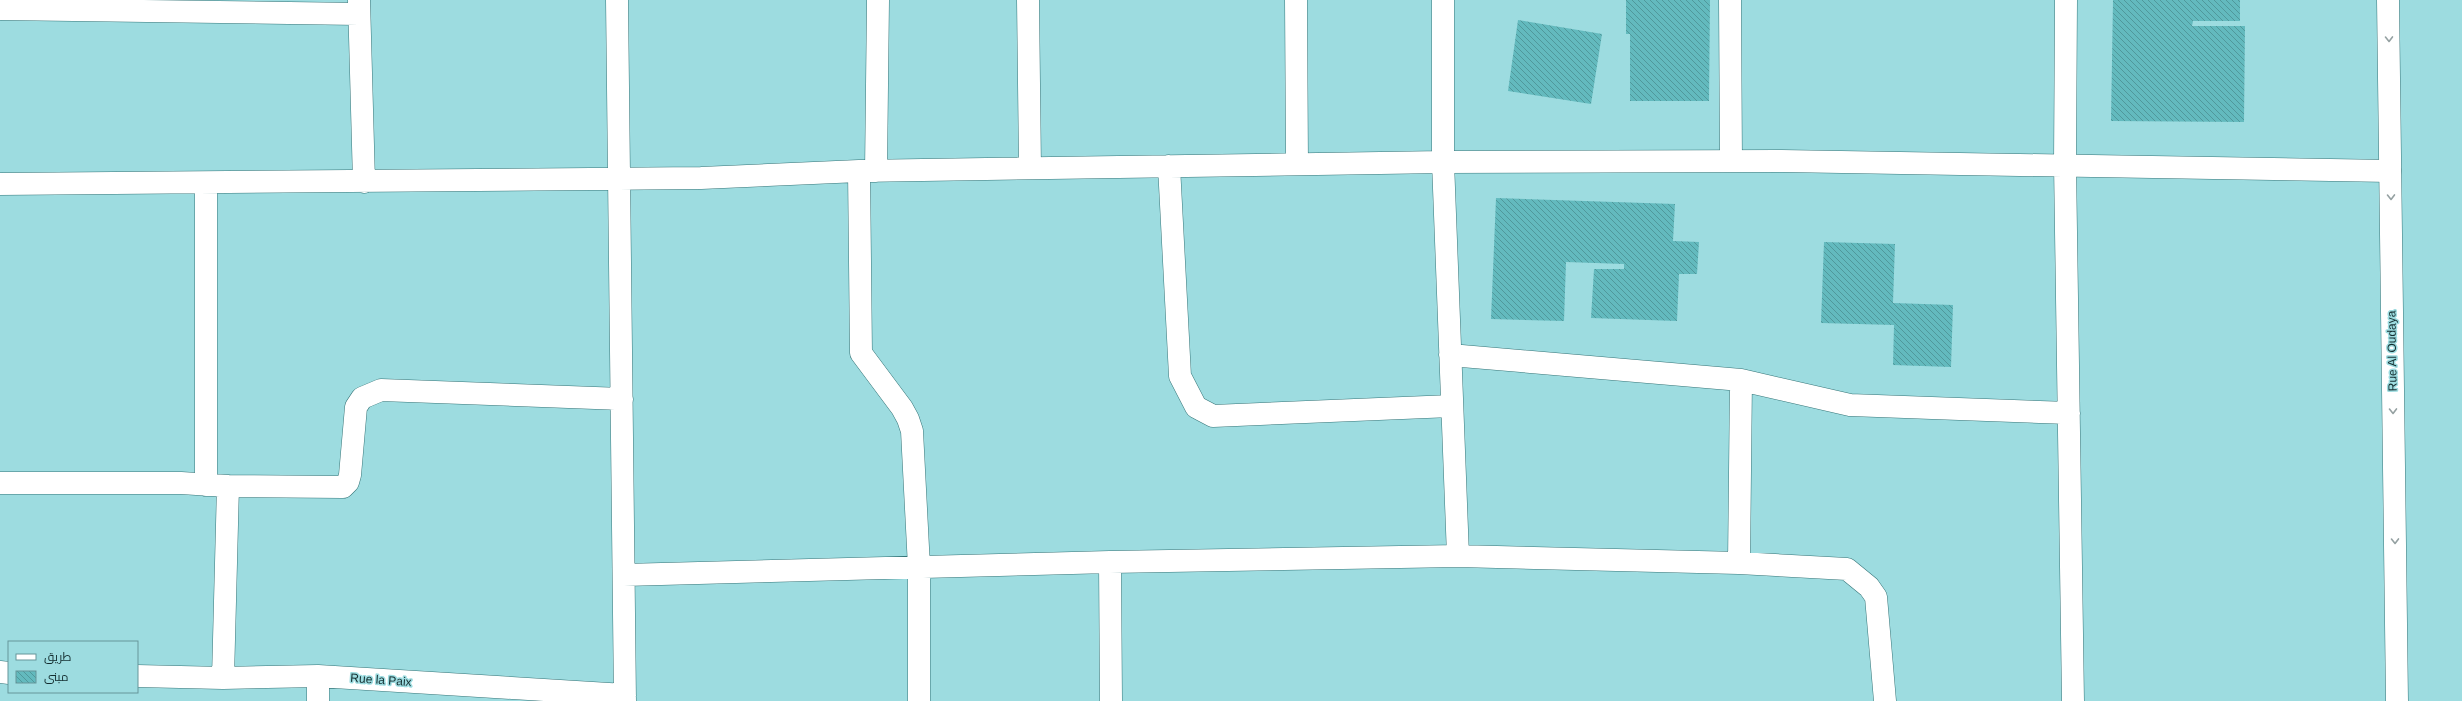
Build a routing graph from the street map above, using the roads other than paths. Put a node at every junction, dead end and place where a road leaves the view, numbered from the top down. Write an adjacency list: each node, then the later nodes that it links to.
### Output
1 (617, 0): 19 (street)
2 (878, 0): 17 (street)
3 (1028, 0): 16 (street)
4 (1296, 0): 13 (street)
5 (1443, 0): 12 (street)
6 (1730, 0): 11 (street)
7 (2066, 0): 14 (street)
8 (2388, 0): 18 (street, Rue Al Oudaya, one-way to 18)
9 (359, 7): 10 (street); 20 (street)
10 (0, 9)
11 (1731, 161): 12 (street); 14 (street)
12 (1443, 162): 13 (street); 23 (street)
13 (1297, 164): 15 (street)
14 (2065, 164): 18 (street); 27 (street)
15 (1169, 166): 16 (street); 26 (street)
16 (1030, 167): 17 (street)
17 (868, 171): 19 (street); 33 (street)
18 (2390, 171): 44 (street, Rue Al Oudaya, one-way to 44)
19 (619, 179): 20 (street); 25 (street)
20 (364, 182): 21 (street)
21 (206, 183): 22 (street); 29 (street)
22 (0, 184)
23 (1450, 356): 24 (street); 26 (street)
24 (1741, 380): 27 (street); 32 (street)
25 (622, 399): 29 (street); 34 (street)
26 (1451, 406): 30 (street)
27 (2069, 413): 43 (street)
28 (0, 483): 29 (street)
29 (217, 485): 37 (street)
30 (1458, 556): 31 (street); 32 (street)
31 (1110, 562): 33 (street); 41 (street)
32 (1739, 563): 42 (street)
33 (919, 567): 34 (street); 40 (street)
34 (624, 575): 38 (street)
35 (138, 676): 37 (street, Rue la Paix)
36 (318, 676): 37 (street, Rue la Paix); 38 (street, Rue la Paix); 39 (street)
37 (223, 678)
38 (625, 698)
39 (318, 701)
40 (918, 701)
41 (1111, 701)
42 (1885, 701)
43 (2074, 701)
44 (2397, 701)

